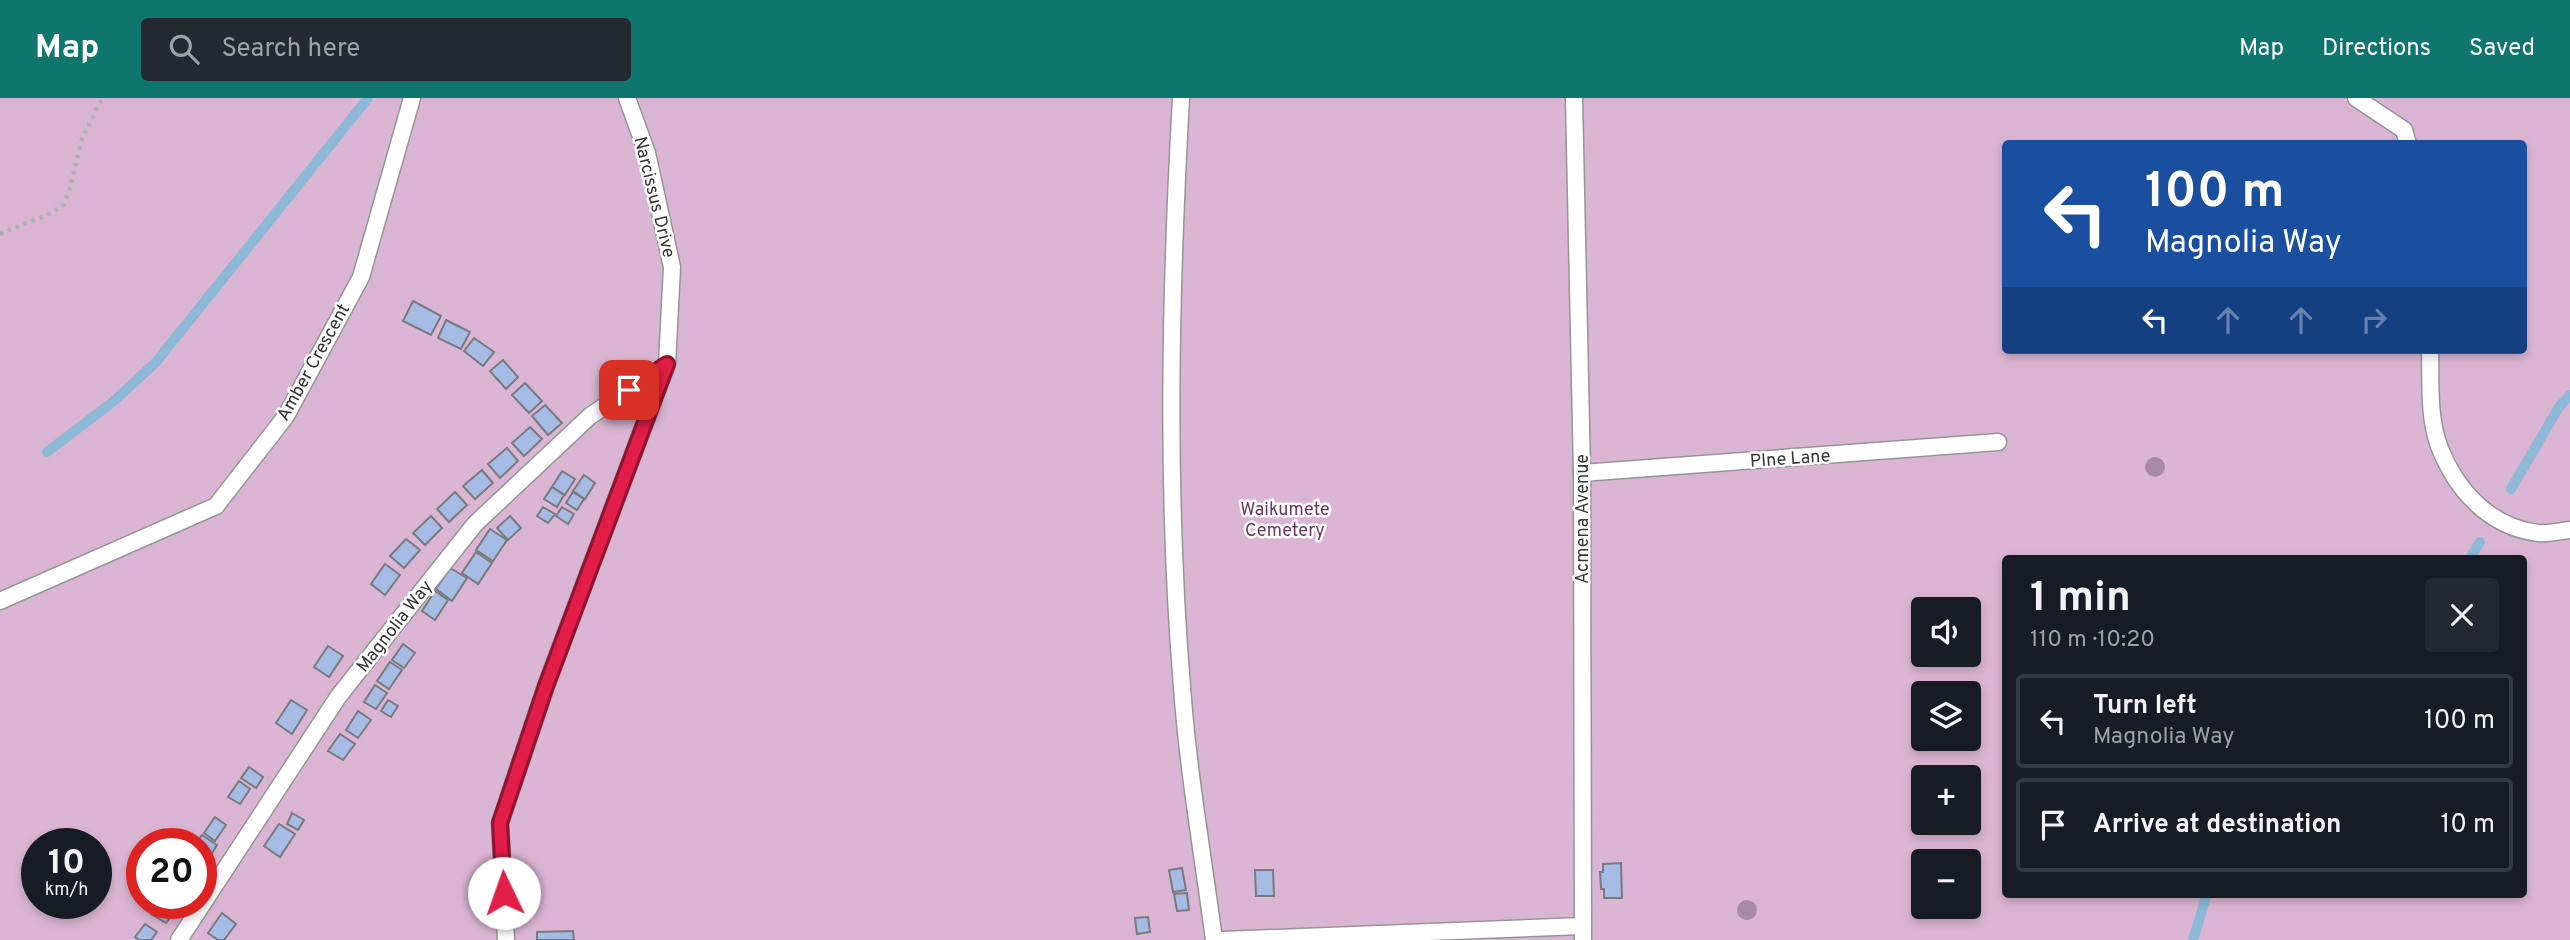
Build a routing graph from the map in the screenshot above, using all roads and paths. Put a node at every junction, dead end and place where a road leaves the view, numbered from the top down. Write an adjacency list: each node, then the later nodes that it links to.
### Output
1 (102, 98): 8 (path)
2 (412, 98): 14 (lane, Amber Crescent)
3 (627, 98): 10 (lane, Narcissus Drive)
4 (1181, 98): 18 (lane)
5 (1574, 98): 12 (lane, Acmena Avenue)
6 (2356, 98): 7 (lane)
7 (2407, 140)
8 (0, 234)
9 (2430, 354): 13 (lane)
10 (667, 364): 16 (lane, Magnolia Way); 17 (lane, Narcissus Drive)
11 (1998, 442): 12 (lane, PIne Lane)
12 (1582, 473): 15 (lane, Acmena Avenue)
13 (2570, 530)
14 (0, 601)
15 (1583, 933): 19 (lane)
16 (179, 940)
17 (506, 940)
18 (1214, 940)
19 (1222, 940)

